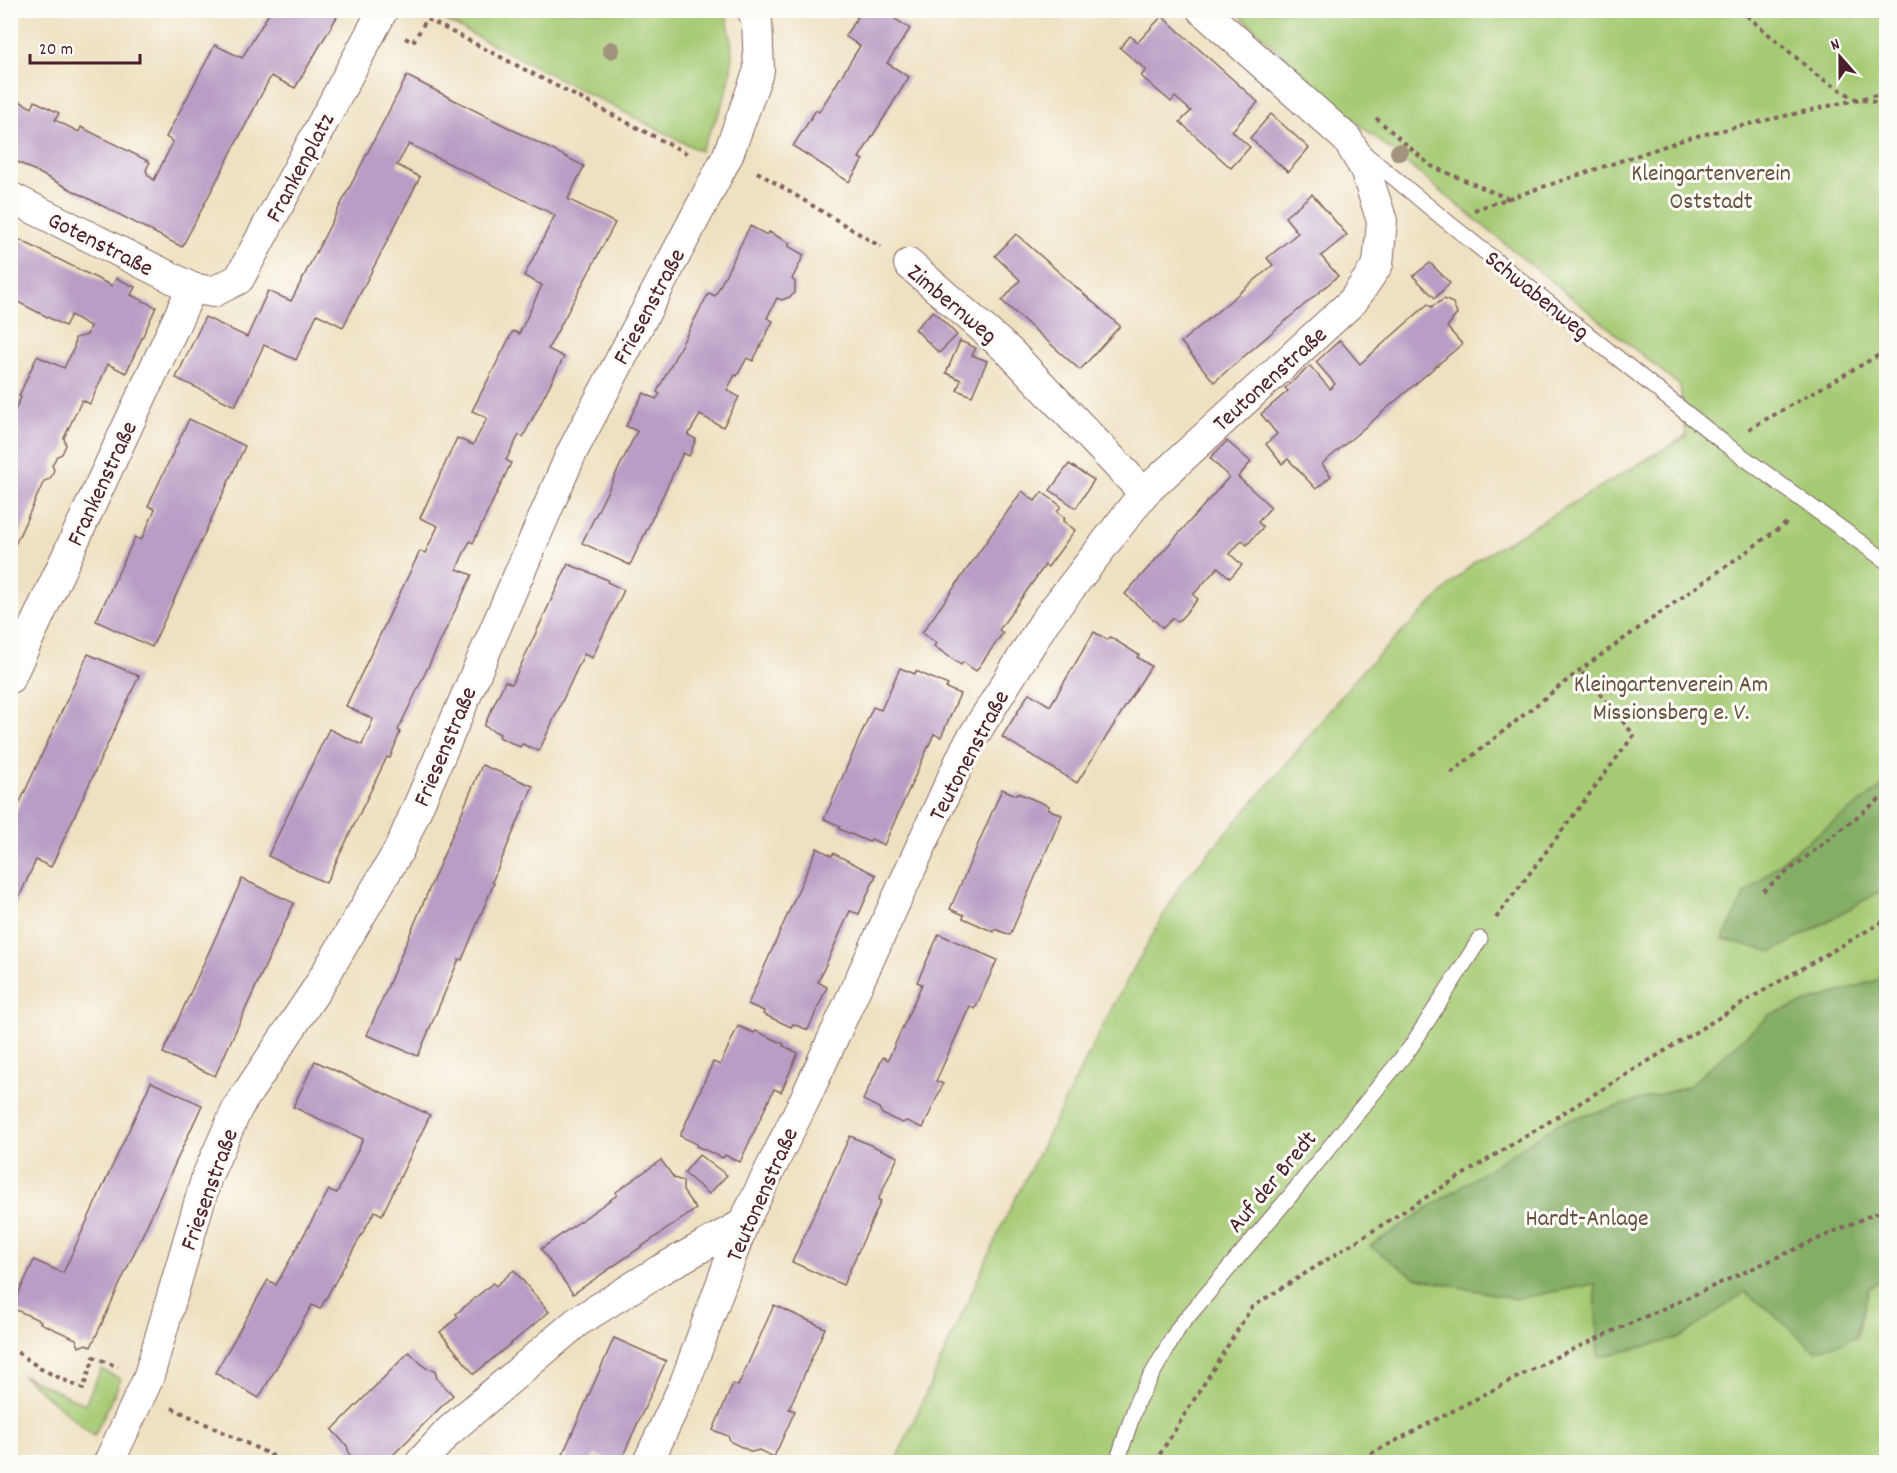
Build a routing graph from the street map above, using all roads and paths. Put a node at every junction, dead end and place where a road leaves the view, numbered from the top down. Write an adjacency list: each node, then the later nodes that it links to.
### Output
1 (383, 10): 16 (street, Frankenplatz)
2 (1202, 10): 10 (street, Schwabenweg)
3 (1740, 10): 7 (path)
4 (755, 16): 11 (street, Friesenstraße)
5 (427, 19): 11 (path, Zimbernweg)
6 (1887, 93): 7 (path)
7 (1856, 99): 8 (path); 13 (path)
8 (1887, 104)
9 (1369, 112): 13 (path)
10 (1347, 139): 14 (lane, Schwabenweg); 19 (street, Teutonenstraße)
11 (724, 163): 15 (path, Zimbernweg); 34 (street, Friesenstraße)
12 (10, 197): 16 (street, Gotenstraße)
13 (1510, 199): 14 (path)
14 (1445, 220): 18 (lane, Schwabenweg)
15 (909, 264): 19 (street, Zimbernweg)
16 (192, 288): 23 (street, Frankenstraße)
17 (1887, 351): 18 (path)
18 (1724, 443): 21 (lane, Schwabenweg)
19 (1144, 493): 30 (street, Teutonenstraße)
20 (1792, 519): 22 (path)
21 (1887, 561)
22 (1580, 670): 24 (path); 28 (path)
23 (10, 678)
24 (1451, 773)
25 (1887, 794): 26 (path)
26 (1763, 891)
27 (1887, 920): 39 (path)
28 (1480, 939): 38 (lane, Auf der Bredt)
29 (1887, 1210): 40 (path)
30 (743, 1224): 36 (street); 37 (street, Teutonenstraße)
31 (10, 1347): 32 (path)
32 (118, 1367)
33 (190, 1416): 35 (path)
34 (109, 1462)
35 (285, 1462)
36 (421, 1462)
37 (648, 1462)
38 (1116, 1462)
39 (1155, 1462)
40 (1355, 1462)

